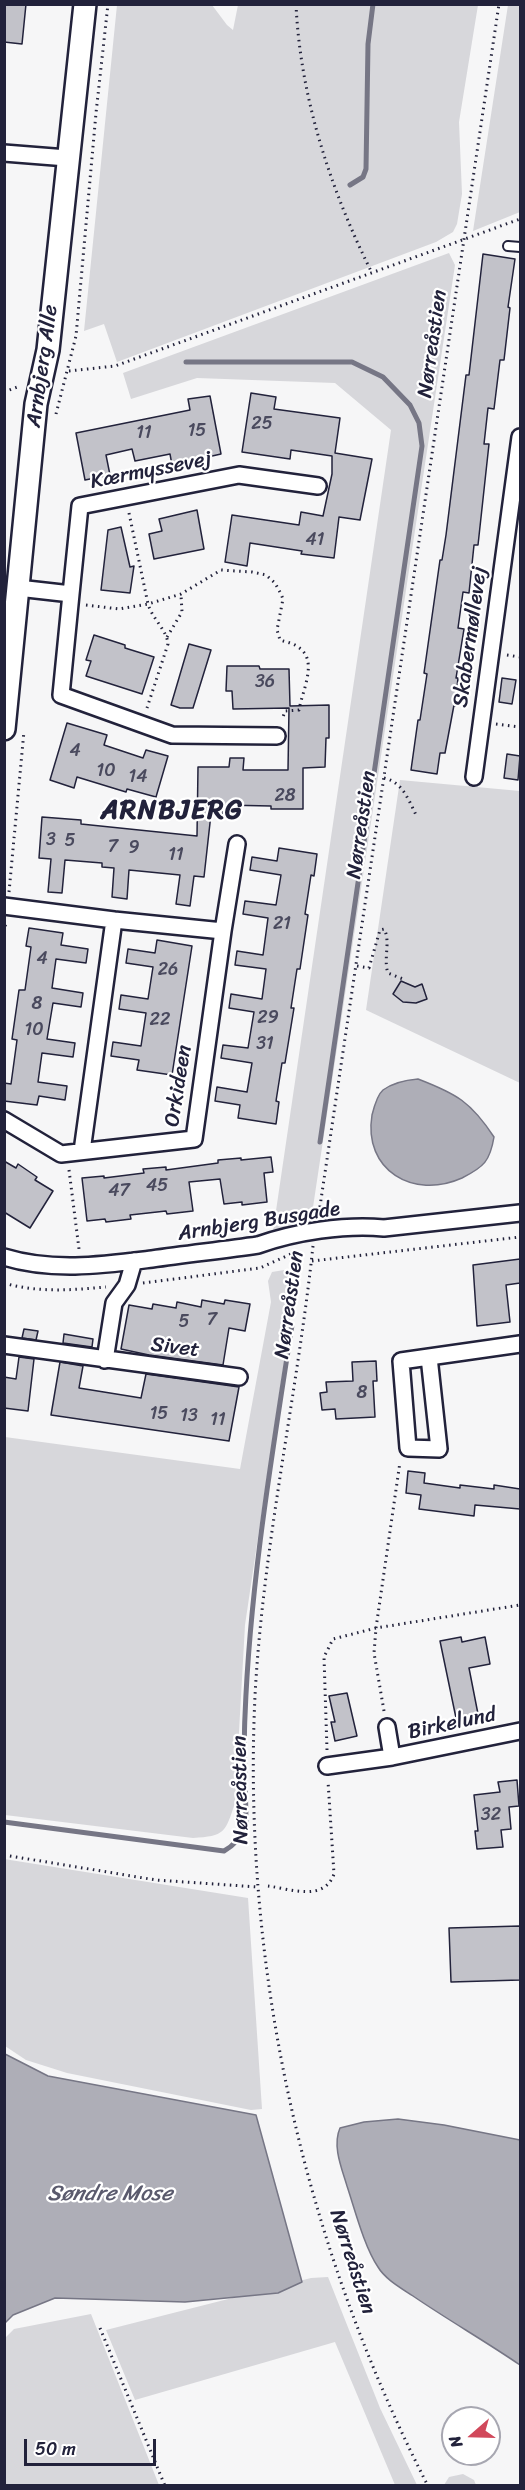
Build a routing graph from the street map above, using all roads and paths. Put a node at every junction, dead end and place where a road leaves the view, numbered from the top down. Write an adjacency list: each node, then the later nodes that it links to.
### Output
1 (85, 4): 6 (street, Arnbjerg Alle)
2 (108, 4): 12 (path)
3 (296, 4): 11 (path)
4 (499, 4): 8 (path, Nørreåstien)
5 (4, 153): 6 (street)
6 (67, 159): 13 (street, Arnbjerg Alle)
7 (520, 219): 8 (path)
8 (464, 239): 11 (path); 31 (path, Nørreåstien)
9 (508, 246): 10 (lane)
10 (520, 247)
11 (372, 273): 12 (path)
12 (68, 371): 13 (path); 15 (path)
13 (44, 378): 14 (path); 20 (street, Arnbjerg Alle)
14 (4, 392)
15 (55, 415)
16 (520, 437): 19 (street, Skabermøllevej)
17 (318, 486): 18 (street, Kærmyssevej)
18 (126, 497): 22 (street, Kærmyssevej); 23 (path)
19 (516, 504): 25 (street, Skabermøllevej)
20 (18, 588): 22 (street); 28 (street, Arnbjerg Alle)
21 (181, 594): 23 (path); 24 (path); 29 (path)
22 (70, 599): 23 (path); 26 (street, Kærmyssevej)
23 (148, 604): 24 (path)
24 (167, 636): 26 (path)
25 (481, 722): 27 (path); 30 (street, Skabermøllevej)
26 (142, 724): 29 (street, Kærmyssevej)
27 (520, 727)
28 (14, 730): 34 (path)
29 (277, 736)
30 (474, 777)
31 (384, 778): 32 (path); 38 (path, Nørreåstien)
32 (417, 817)
33 (237, 844): 36 (street, Orkideen)
34 (6, 906): 35 (street); 37 (path)
35 (114, 920): 36 (street); 41 (street)
36 (223, 930): 41 (street, Orkideen)
37 (4, 932)
38 (357, 966): 39 (path); 44 (path, Nørreåstien)
39 (403, 979)
40 (4, 1120): 41 (street, Orkideen)
41 (74, 1152): 50 (path)
42 (520, 1213): 44 (street, Arnbjerg Busgade)
43 (520, 1237): 49 (path)
44 (315, 1240): 45 (path); 48 (street, Arnbjerg Busgade); 49 (path, Nørreåstien)
45 (306, 1249)
46 (298, 1251): 52 (path)
47 (4, 1257): 50 (street, Arnbjerg Busgade)
48 (134, 1261): 50 (street, Arnbjerg Busgade); 52 (street)
49 (312, 1261): 67 (path, Nørreåstien)
50 (81, 1266)
51 (4, 1283): 52 (path)
52 (127, 1285): 56 (street)
53 (520, 1344): 55 (street)
54 (4, 1345): 56 (street, Sivet)
55 (429, 1357): 58 (street); 58 (street)
56 (105, 1360): 57 (street, Sivet)
57 (239, 1377)
58 (408, 1448): 60 (path)
59 (520, 1605): 60 (path)
60 (376, 1628): 61 (path); 64 (path)
61 (387, 1727): 63 (street, Birkelund)
62 (520, 1731): 63 (street, Birkelund)
63 (392, 1758): 64 (street, Birkelund)
64 (327, 1766): 66 (path)
65 (4, 1855): 67 (path)
66 (268, 1886)
67 (258, 1887): 70 (path, Nørreåstien)
68 (100, 2328): 69 (path)
69 (165, 2486)
70 (428, 2486)

